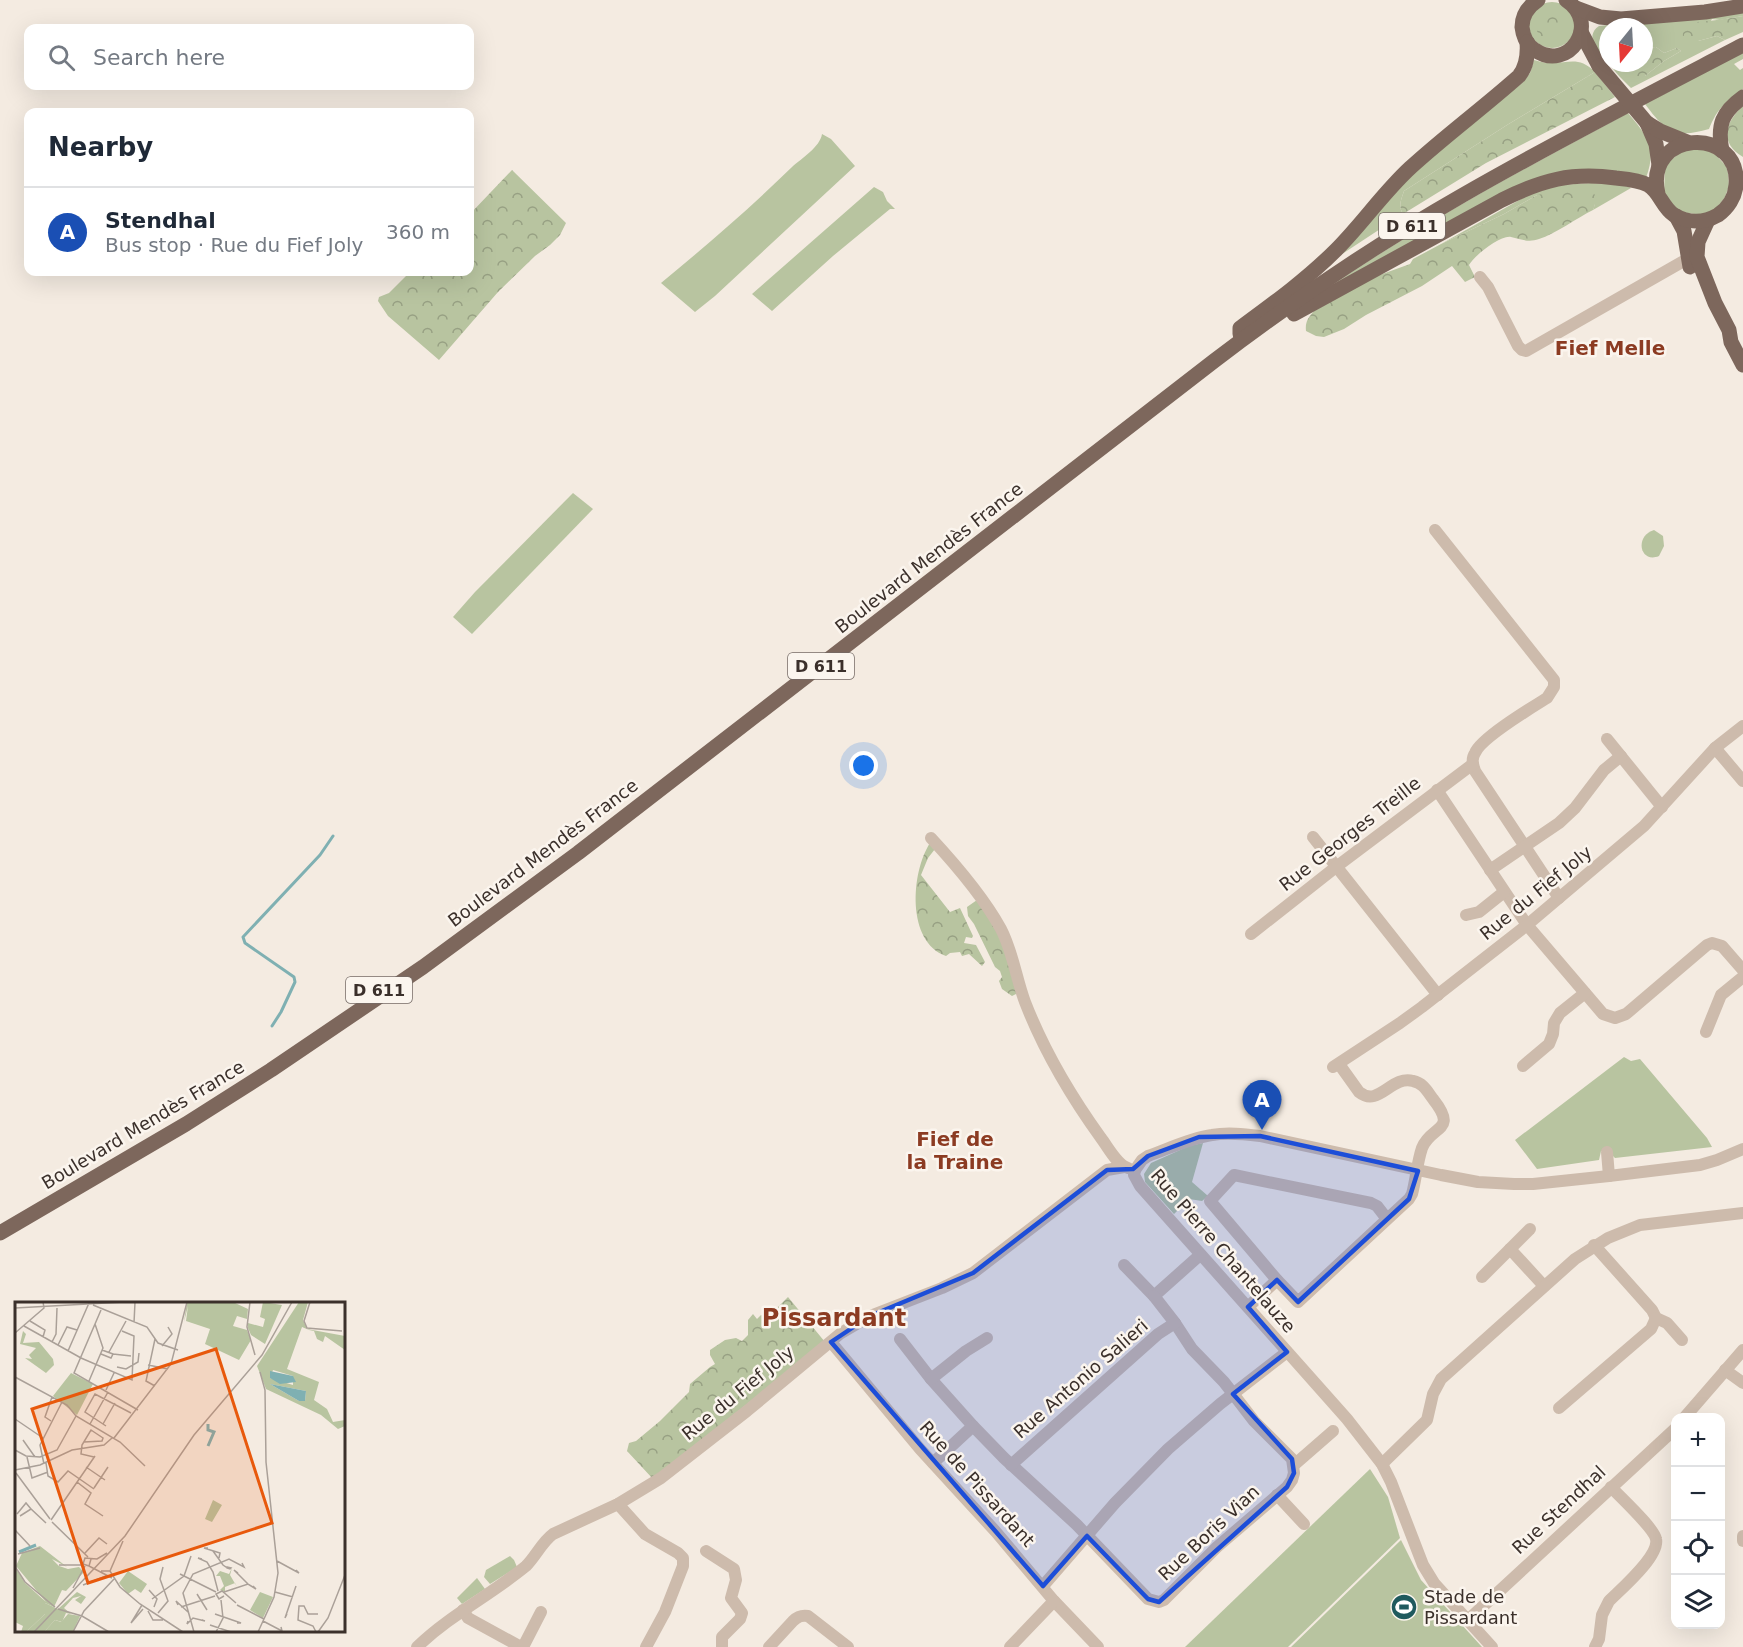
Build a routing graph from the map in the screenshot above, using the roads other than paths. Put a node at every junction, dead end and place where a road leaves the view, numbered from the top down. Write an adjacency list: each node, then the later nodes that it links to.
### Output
1 (1538, 0): 3 (main road)
2 (1571, 4): 4 (main road); 5 (main road)
3 (1526, 6): 7 (main road)
4 (1743, 6)
5 (1581, 33): 9 (main road); 10 (main road)
6 (1743, 38): 13 (main road, D 611)
7 (1527, 42): 9 (main road); 24 (main road)
8 (1743, 45): 13 (main road, D 611)
9 (1565, 53): 10 (main road)
10 (1599, 66)
11 (1604, 72): 14 (main road, bridge)
12 (1743, 97): 16 (main road)
13 (1619, 106): 24 (main road, Boulevard Mendès France / D 611); 26 (main road, Boulevard Mendès France / D 611)
14 (1647, 123): 15 (main road); 17 (main road)
15 (1687, 142): 16 (main road); 17 (main road)
16 (1732, 159): 18 (main road)
17 (1659, 165): 19 (main road)
18 (1738, 192): 21 (main road)
19 (1658, 194): 20 (main road); 26 (main road)
20 (1676, 216): 21 (main road); 22 (main road)
21 (1708, 220): 25 (main road)
22 (1688, 261): 23 (street); 25 (main road)
23 (1480, 277)
24 (1240, 334): 60 (main road, Boulevard Mendès France / D 611)
25 (1731, 342): 27 (main road)
26 (1214, 361): 62 (main road, Boulevard Mendès France / D 611)
27 (1743, 365)
28 (1435, 530): 33 (street)
29 (1743, 726): 31 (street, Rue du Fief Joly)
30 (1607, 739): 32 (street)
31 (1715, 748): 34 (street); 36 (street, Rue du Fief Joly)
32 (1621, 756): 36 (street); 39 (street)
33 (1473, 764): 35 (street, Rue Georges Treille); 39 (street)
34 (1743, 781)
35 (1437, 790): 40 (street, Rue Georges Treille); 41 (street)
36 (1662, 807): 43 (street, Rue du Fief Joly)
37 (1313, 837): 40 (street)
38 (931, 838): 55 (street, Rue Pierre Chantelauze)
39 (1525, 847): 41 (street); 43 (street)
40 (1336, 867): 46 (street, Rue Georges Treille); 50 (street)
41 (1490, 870): 42 (street)
42 (1504, 892): 44 (street); 45 (street)
43 (1559, 898): 45 (street, Rue du Fief Joly)
44 (1466, 915)
45 (1527, 925): 49 (street); 50 (street, Rue du Fief Joly)
46 (1251, 934)
47 (1743, 970): 49 (street)
48 (1743, 977): 51 (street)
49 (1585, 993): 52 (street)
50 (1437, 995): 56 (street, Rue du Fief Joly)
51 (1706, 1032)
52 (1523, 1066)
53 (1743, 1149): 57 (street, Rue du Fief Joly)
54 (1606, 1152): 57 (street)
55 (1129, 1169): 56 (street, Rue du Fief Joly); 65 (street, Rue Pierre Chantelauze); 77 (street, Rue du Fief Joly)
56 (1418, 1171): 57 (street, Rue du Fief Joly); 59 (street)
57 (1609, 1176)
58 (1743, 1213): 63 (street)
59 (1387, 1219): 68 (street); 68 (street)
60 (0, 1224)
61 (1530, 1229): 64 (street)
62 (0, 1233)
63 (1594, 1245): 69 (street); 72 (street)
64 (1510, 1249): 67 (street); 69 (street)
65 (1200, 1255): 70 (street); 71 (street, Rue Pierre Chantelauze)
66 (1124, 1265): 70 (street)
67 (1482, 1277)
68 (1277, 1280): 71 (street)
69 (1544, 1286): 90 (street)
70 (1154, 1296): 73 (street)
71 (1248, 1307): 79 (street, Rue Pierre Chantelauze)
72 (1656, 1318): 76 (street); 84 (street)
73 (1175, 1323): 83 (street); 91 (street, Rue Antonio Salieri)
74 (987, 1338): 81 (street)
75 (900, 1339): 81 (street)
76 (1682, 1340)
77 (831, 1342): 89 (street, Rue de Pissardant); 95 (street, Rue du Fief Joly)
78 (1743, 1350): 80 (street)
79 (1287, 1352): 83 (street); 90 (street, Rue Pierre Chantelauze)
80 (1725, 1370): 82 (street); 85 (street)
81 (931, 1379): 86 (street)
82 (1743, 1383)
83 (1233, 1394): 92 (street); 97 (street)
84 (1559, 1408)
85 (1688, 1413)
86 (972, 1426): 89 (street); 91 (street)
87 (1333, 1431): 92 (street, Rue Boris Vian)
88 (1671, 1433): 93 (street, Rue Stendhal)
89 (933, 1463): 101 (street, Rue de Pissardant)
90 (1382, 1464): 105 (street, Rue Pierre Chantelauze)
91 (1011, 1465): 97 (street)
92 (1294, 1465): 94 (street, Rue Boris Vian)
93 (1611, 1487): 105 (street, Rue Stendhal); 115 (street)
94 (1277, 1495): 96 (street); 97 (street, Rue Boris Vian)
95 (618, 1504): 103 (street, Rue du Fief Joly); 108 (street)
96 (1304, 1524)
97 (1087, 1536): 101 (street)
98 (1743, 1536): 99 (street)
99 (1743, 1541)
100 (706, 1551): 109 (street)
101 (1042, 1586): 102 (street, Rue de Pissardant)
102 (1054, 1601): 112 (street); 113 (street, Rue de Pissardant)
103 (463, 1610): 106 (street, Rue du Fief Joly); 107 (street)
104 (540, 1612): 107 (street)
105 (1468, 1620): 114 (street, Rue Pierre Chantelauze)
106 (417, 1647)
107 (522, 1647)
108 (646, 1647)
109 (722, 1647)
110 (770, 1647): 111 (street)
111 (848, 1647)
112 (1010, 1647)
113 (1098, 1647)
114 (1492, 1647)
115 (1595, 1647)

